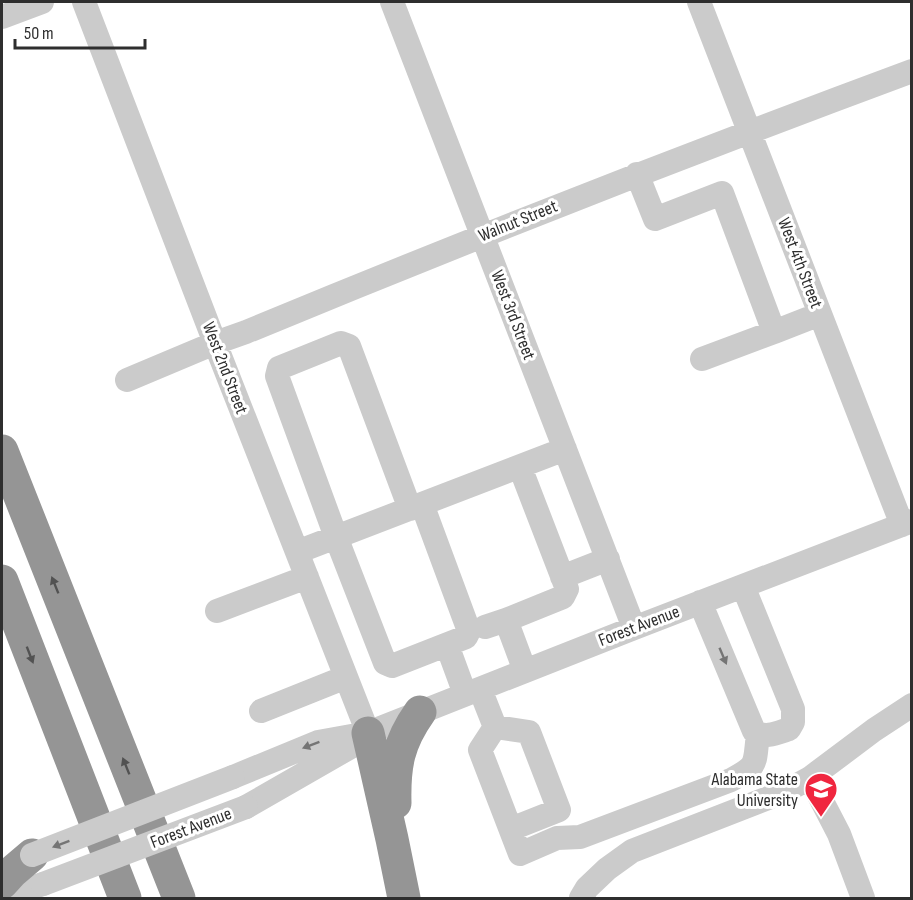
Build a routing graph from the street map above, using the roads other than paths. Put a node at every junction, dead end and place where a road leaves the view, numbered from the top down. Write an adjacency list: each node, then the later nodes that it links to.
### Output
1 (42, 2): 5 (street)
2 (84, 2): 12 (street, West 2nd Street)
3 (392, 2): 9 (street, West 3rd Street)
4 (699, 2): 7 (street, West 4th Street)
5 (2, 17)
6 (912, 71): 7 (street, Walnut Street)
7 (749, 131): 8 (street, Walnut Street); 10 (street, West 4th Street)
8 (637, 174): 9 (street, Walnut Street); 11 (street)
9 (482, 235): 12 (street, Walnut Street); 15 (street, West 3rd Street)
10 (820, 314): 11 (street); 19 (street, West 4th Street)
11 (774, 332): 13 (street)
12 (215, 343): 14 (street, Walnut Street); 21 (street, West 2nd Street)
13 (702, 359)
14 (127, 380)
15 (565, 449): 17 (street); 22 (street, West 3rd Street)
16 (2, 451): 49 (highway, one-way to 16)
17 (520, 466): 18 (street); 24 (street)
18 (416, 506): 20 (street); 20 (street); 30 (street)
19 (907, 523): 26 (street, Forest Avenue)
20 (336, 537): 21 (street); 30 (street)
21 (297, 552): 23 (street, West 2nd Street)
22 (608, 559): 24 (street); 29 (street, West 3rd Street)
23 (307, 577): 28 (street); 32 (street, West 2nd Street)
24 (562, 577): 31 (street)
25 (2, 580): 48 (highway, one-way to 48)
26 (742, 586): 27 (street, Forest Avenue); 39 (street)
27 (700, 603): 29 (street, Forest Avenue); 39 (street, one-way to 39)
28 (217, 611)
29 (634, 628): 31 (street, Forest Avenue)
30 (447, 645): 33 (street)
31 (525, 671): 33 (street, Forest Avenue)
32 (346, 677): 35 (street); 38 (street, West 2nd Street)
33 (473, 692): 36 (street, Forest Avenue); 37 (street)
34 (912, 705): 40 (street)
35 (261, 711)
36 (420, 712): 38 (street, Forest Avenue); 42 (highway)
37 (495, 727): 41 (street); 41 (street)
38 (368, 733): 42 (highway); 44 (street, Forest Avenue, one-way to 44, bridge); 44 (street, Forest Avenue, bridge)
39 (758, 734): 41 (street)
40 (810, 778): 46 (street); 51 (street)
41 (511, 829)
42 (397, 865): 50 (highway)
43 (2, 867): 44 (street, Forest Avenue)
44 (38, 870): 45 (highway); 47 (street, Forest Avenue)
45 (2, 883)
46 (584, 893)
47 (2, 898)
48 (125, 898)
49 (179, 898)
50 (404, 898)
51 (863, 898)

